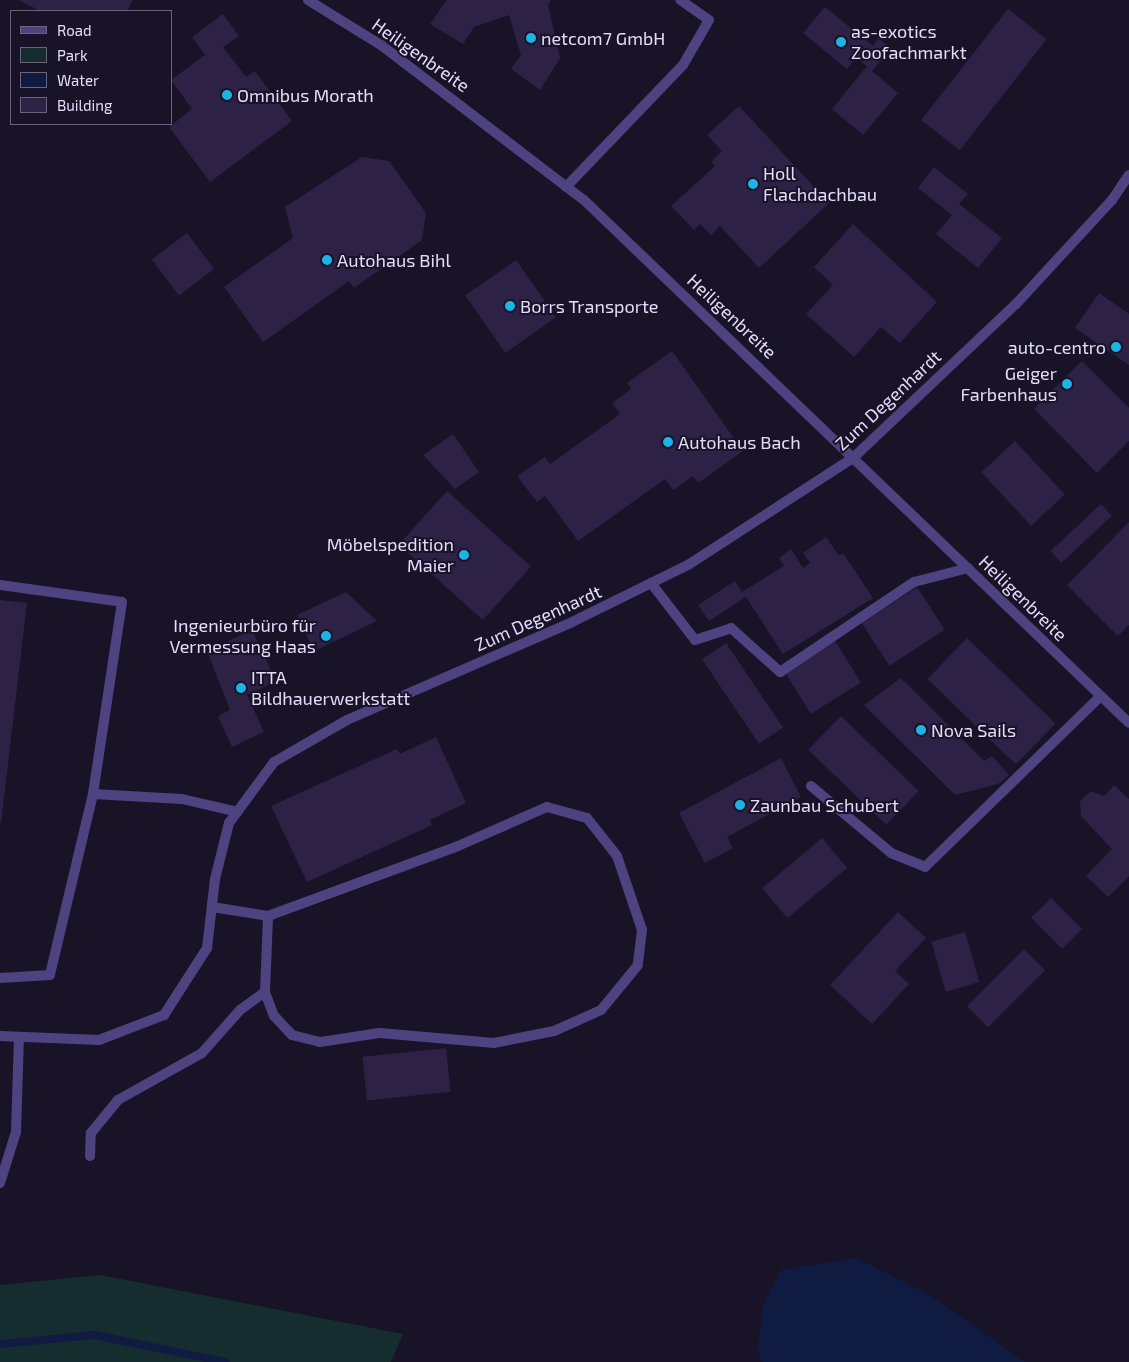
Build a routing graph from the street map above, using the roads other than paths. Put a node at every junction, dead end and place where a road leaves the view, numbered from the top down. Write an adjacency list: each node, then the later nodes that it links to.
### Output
1 (308, 0): 4 (street, Heiligenbreite)
2 (680, 0): 4 (street)
3 (1129, 175): 5 (street, Zum Degenhardt)
4 (566, 187): 5 (street, Heiligenbreite)
5 (853, 458): 6 (street, Heiligenbreite); 7 (street, Zum Degenhardt)
6 (968, 568): 7 (street); 9 (street, Heiligenbreite)
7 (651, 583): 13 (street, Zum Degenhardt)
8 (0, 585): 12 (street)
9 (1101, 696): 10 (street, Heiligenbreite); 11 (street)
10 (1129, 723)
11 (811, 786)
12 (93, 794): 13 (street); 16 (street)
13 (238, 812): 14 (street, Zum Degenhardt)
14 (212, 907): 15 (street); 19 (street, Zum Degenhardt)
15 (268, 916): 17 (street); 17 (street)
16 (0, 978)
17 (265, 992): 20 (street)
18 (0, 1036): 19 (street, Zum Degenhardt)
19 (19, 1037): 21 (street)
20 (90, 1156)
21 (0, 1183)

